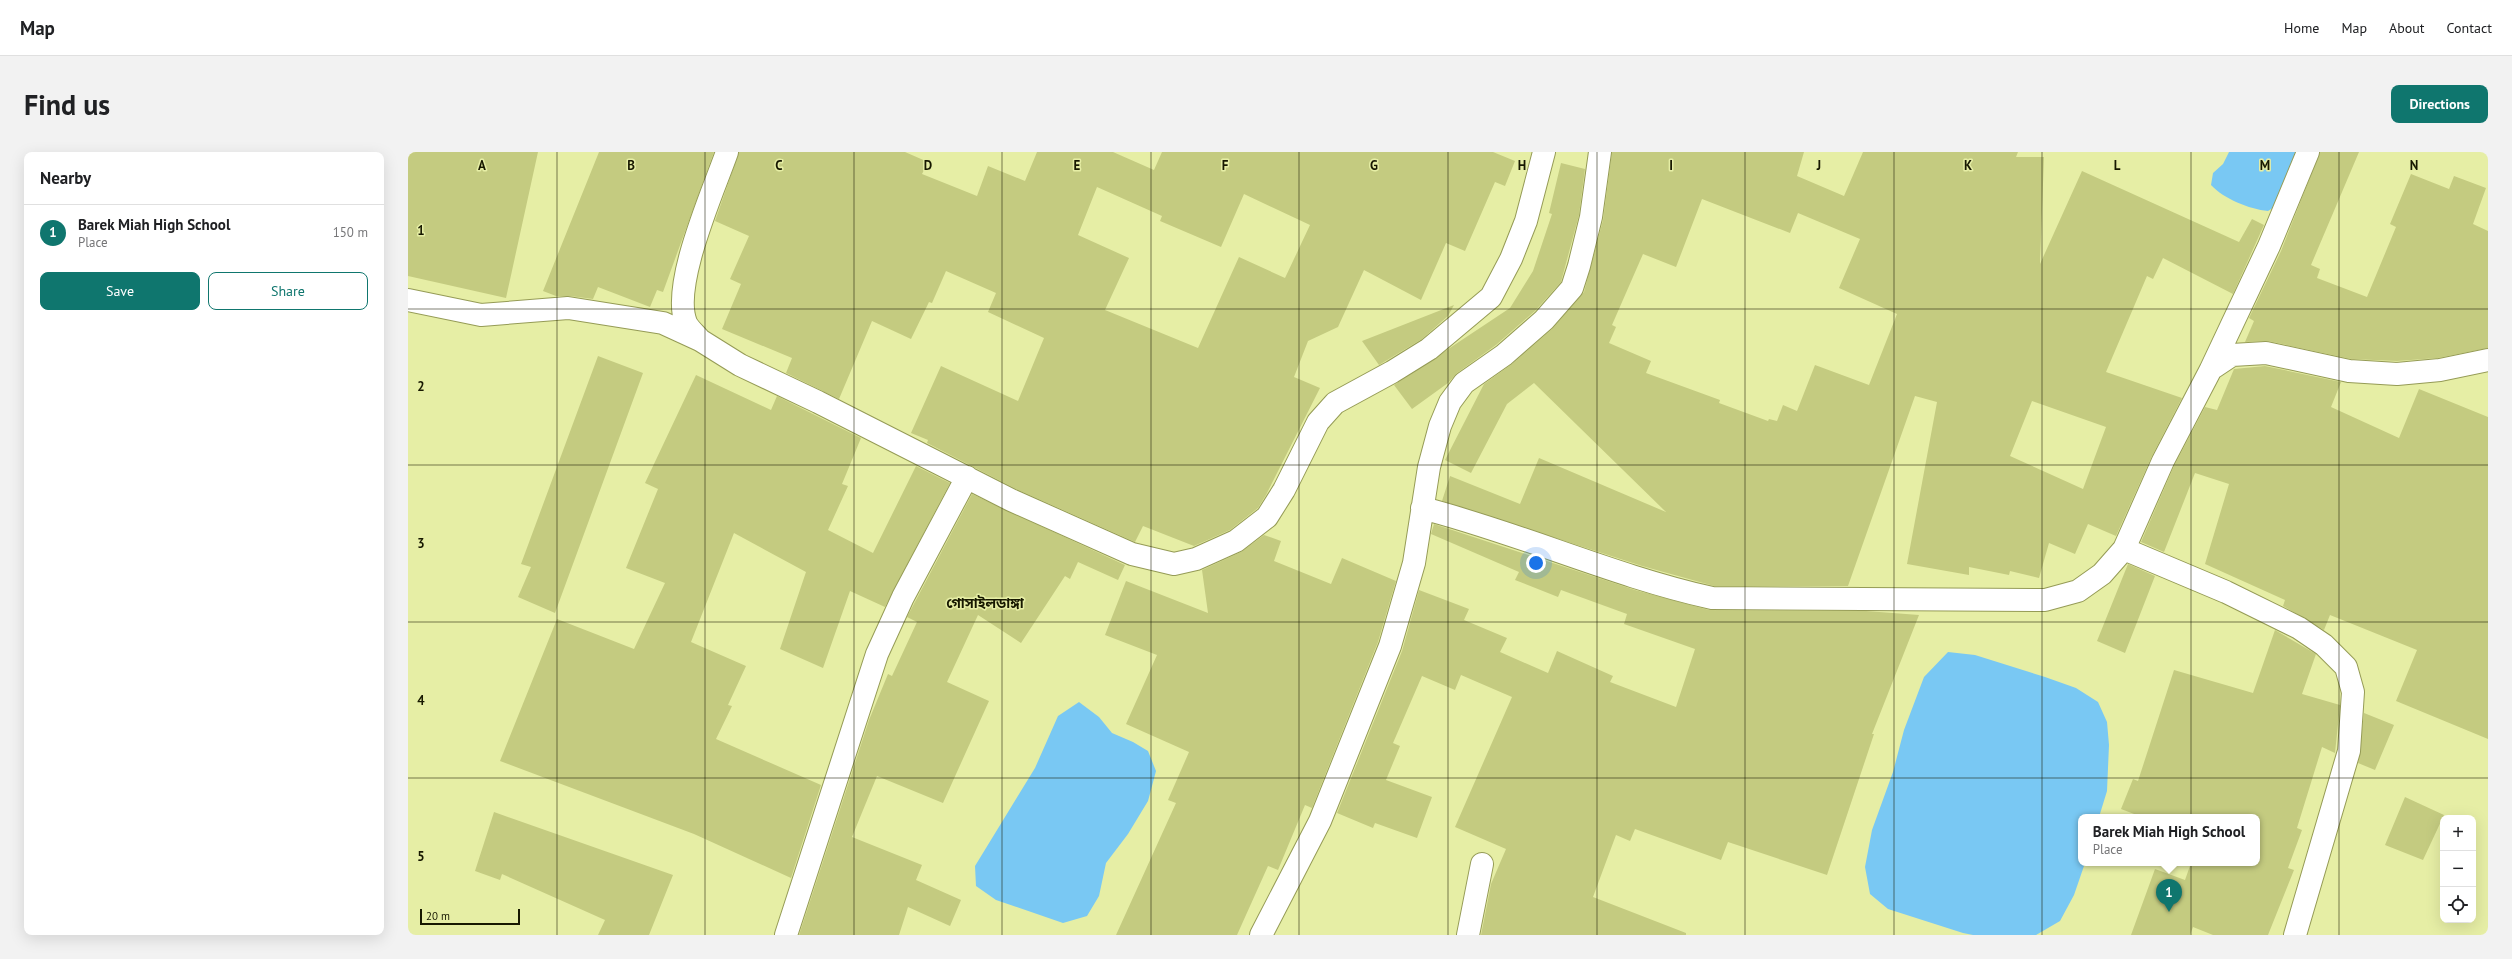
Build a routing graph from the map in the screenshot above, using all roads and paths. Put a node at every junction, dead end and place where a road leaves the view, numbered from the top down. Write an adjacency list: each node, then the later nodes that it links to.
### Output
1 (727, 152): 6 (street)
2 (1544, 152): 9 (street)
3 (1600, 152): 10 (street)
4 (2308, 152): 8 (street)
5 (408, 300): 6 (street)
6 (700, 340): 9 (street)
7 (2488, 360): 8 (street)
8 (2211, 369): 11 (street)
9 (967, 477): 13 (street)
10 (1422, 508): 11 (street); 14 (street)
11 (2124, 549): 16 (street)
12 (1482, 864): 15 (street)
13 (786, 935)
14 (1261, 935)
15 (1468, 935)
16 (2295, 935)

